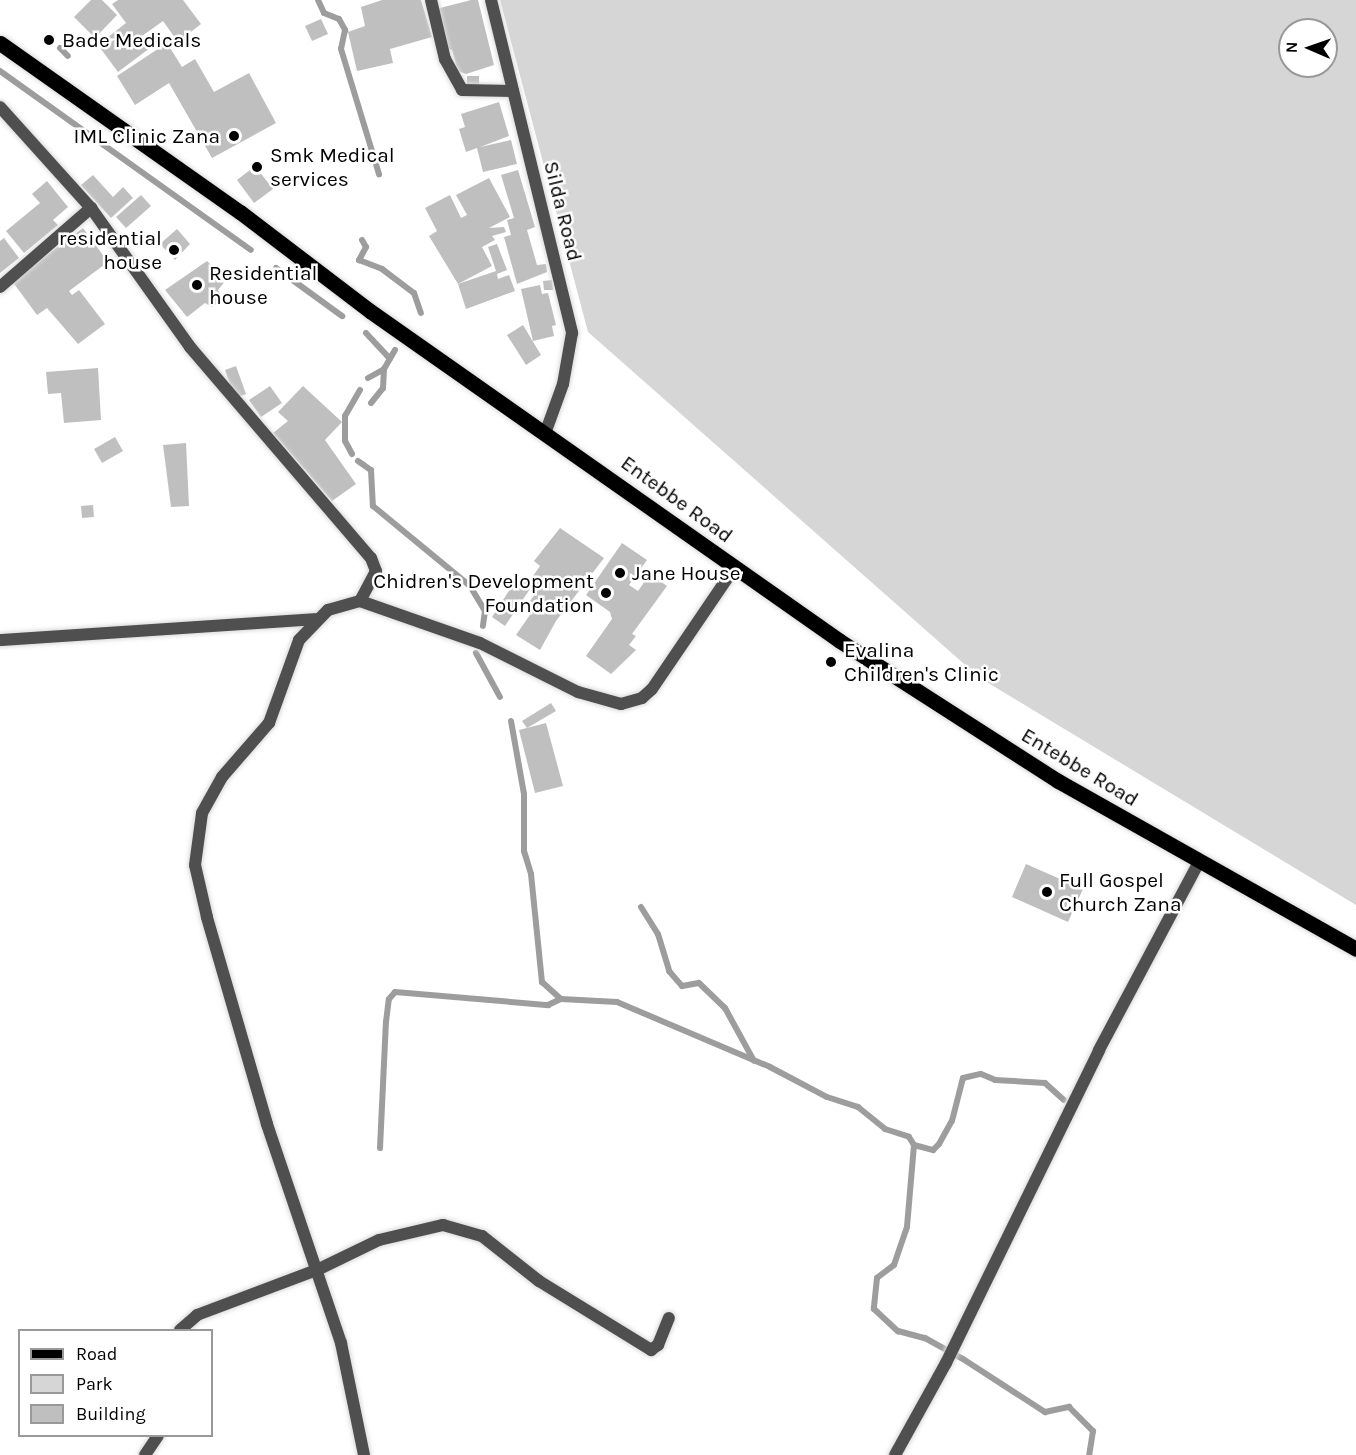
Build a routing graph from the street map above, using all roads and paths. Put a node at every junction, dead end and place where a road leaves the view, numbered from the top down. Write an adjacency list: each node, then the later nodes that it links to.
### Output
1 (431, 0): 4 (street)
2 (491, 0): 4 (street, Silda Road)
3 (0, 43): 8 (main road, Entebbe Road)
4 (513, 91): 8 (street, Silda Road)
5 (0, 107): 6 (street)
6 (91, 208): 7 (street); 10 (street)
7 (0, 287)
8 (546, 431): 9 (main road, Entebbe Road)
9 (735, 567): 10 (street); 13 (main road, Entebbe Road)
10 (360, 601): 11 (street)
11 (315, 619): 12 (street); 15 (street)
12 (0, 640)
13 (1199, 862): 14 (main road, Entebbe Road); 21 (street)
14 (1356, 949)
15 (317, 1270): 16 (street); 17 (street); 20 (street)
16 (669, 1318)
17 (181, 1329)
18 (157, 1437): 19 (street)
19 (145, 1455)
20 (364, 1455)
21 (895, 1455)

